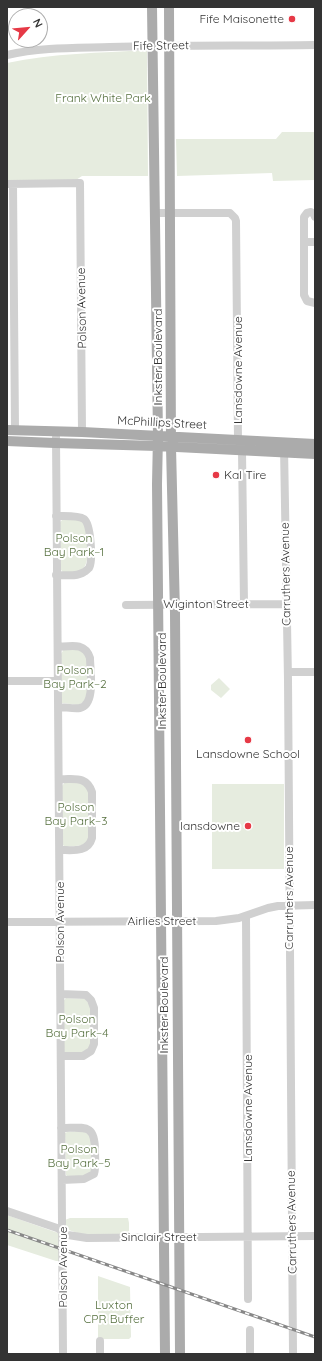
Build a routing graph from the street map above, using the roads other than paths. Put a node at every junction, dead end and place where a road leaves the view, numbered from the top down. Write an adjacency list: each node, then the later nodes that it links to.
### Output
1 (152, 7): 4 (main road, Inkster Boulevard)
2 (169, 7): 5 (main road, Inkster Boulevard)
3 (315, 45): 5 (street, Fife Street)
4 (152, 46): 5 (street, Fife Street); 6 (street, Fife Street); 8 (main road, Inkster Boulevard)
5 (169, 46): 9 (main road, Inkster Boulevard)
6 (7, 56)
7 (10, 184): 14 (street); 16 (street, Polson Avenue)
8 (154, 213): 9 (street, Lansdowne Avenue); 18 (main road, Inkster Boulevard)
9 (170, 213): 19 (street, Lansdowne Avenue); 20 (main road, Inkster Boulevard)
10 (315, 218): 11 (street)
11 (304, 242): 12 (street); 13 (street)
12 (315, 242)
13 (315, 303)
14 (11, 430): 15 (main road, McPhillips Street)
15 (56, 432): 16 (main road, McPhillips Street); 21 (street, Polson Avenue)
16 (82, 432): 18 (main road, McPhillips Street)
17 (7, 441): 21 (main road, McPhillips Street)
18 (158, 441): 20 (main road, McPhillips Street); 21 (main road, McPhillips Street); 29 (main road, Inkster Boulevard)
19 (238, 441): 20 (main road, McPhillips Street); 22 (main road, McPhillips Street); 24 (street, Lansdowne Avenue)
20 (171, 442): 24 (main road, McPhillips Street); 33 (main road, Inkster Boulevard)
21 (55, 443): 27 (street, Polson Avenue)
22 (284, 443): 23 (main road, McPhillips Street); 25 (street, Carruthers Avenue)
23 (315, 444)
24 (242, 451): 25 (main road, McPhillips Street); 30 (street, Lansdowne Avenue)
25 (284, 453): 26 (main road, McPhillips Street); 31 (street, Carruthers Avenue)
26 (315, 454)
27 (56, 516): 28 (street, Polson Avenue); 28 (street)
28 (56, 575): 34 (street, Polson Avenue)
29 (159, 604): 32 (street, Wiginton Street); 33 (street, Wiginton Street); 46 (main road, Inkster Boulevard)
30 (244, 604): 31 (street, Wiginton Street); 33 (street, Wiginton Street)
31 (286, 604): 35 (street, Carruthers Avenue)
32 (126, 605)
33 (174, 605): 45 (main road, Inkster Boulevard)
34 (58, 646): 38 (street, Polson Avenue); 39 (street)
35 (288, 672): 36 (street); 43 (street, Carruthers Avenue)
36 (315, 672)
37 (7, 681): 38 (street)
38 (58, 681): 39 (street, Polson Avenue)
39 (58, 707): 40 (street, Polson Avenue)
40 (59, 780): 41 (street, Polson Avenue); 41 (street)
41 (60, 850): 48 (street, Polson Avenue)
42 (315, 905): 43 (street, Airlies Street)
43 (289, 906): 44 (street, Airlies Street); 55 (street, Carruthers Avenue)
44 (246, 916): 45 (street, Airlies Street); 57 (street, Lansdowne Avenue)
45 (176, 920): 46 (street, Airlies Street); 59 (main road, Inkster Boulevard)
46 (161, 921): 48 (street, Airlies Street); 58 (main road, Inkster Boulevard)
47 (7, 922): 48 (street, Airlies Street)
48 (60, 922): 49 (street, Polson Avenue)
49 (61, 994): 50 (street, Polson Avenue); 50 (street)
50 (61, 1056): 51 (street, Polson Avenue)
51 (61, 1128): 52 (street, Polson Avenue); 52 (street)
52 (62, 1180): 54 (street, Polson Avenue)
53 (7, 1211): 54 (street, Sinclair Street)
54 (63, 1231): 58 (street, Sinclair Street); 63 (street, Polson Avenue)
55 (293, 1236): 56 (street, Sinclair Street); 57 (street, Sinclair Street); 68 (street, Carruthers Avenue)
56 (315, 1236)
57 (248, 1237): 59 (street, Sinclair Street); 60 (street, Lansdowne Avenue)
58 (164, 1238): 59 (street, Sinclair Street); 65 (main road, Inkster Boulevard)
59 (179, 1238): 66 (main road, Inkster Boulevard)
60 (248, 1299)
61 (250, 1330): 67 (street)
62 (100, 1341): 64 (street)
63 (63, 1354)
64 (100, 1354)
65 (165, 1354)
66 (180, 1354)
67 (250, 1354)
68 (293, 1354)

